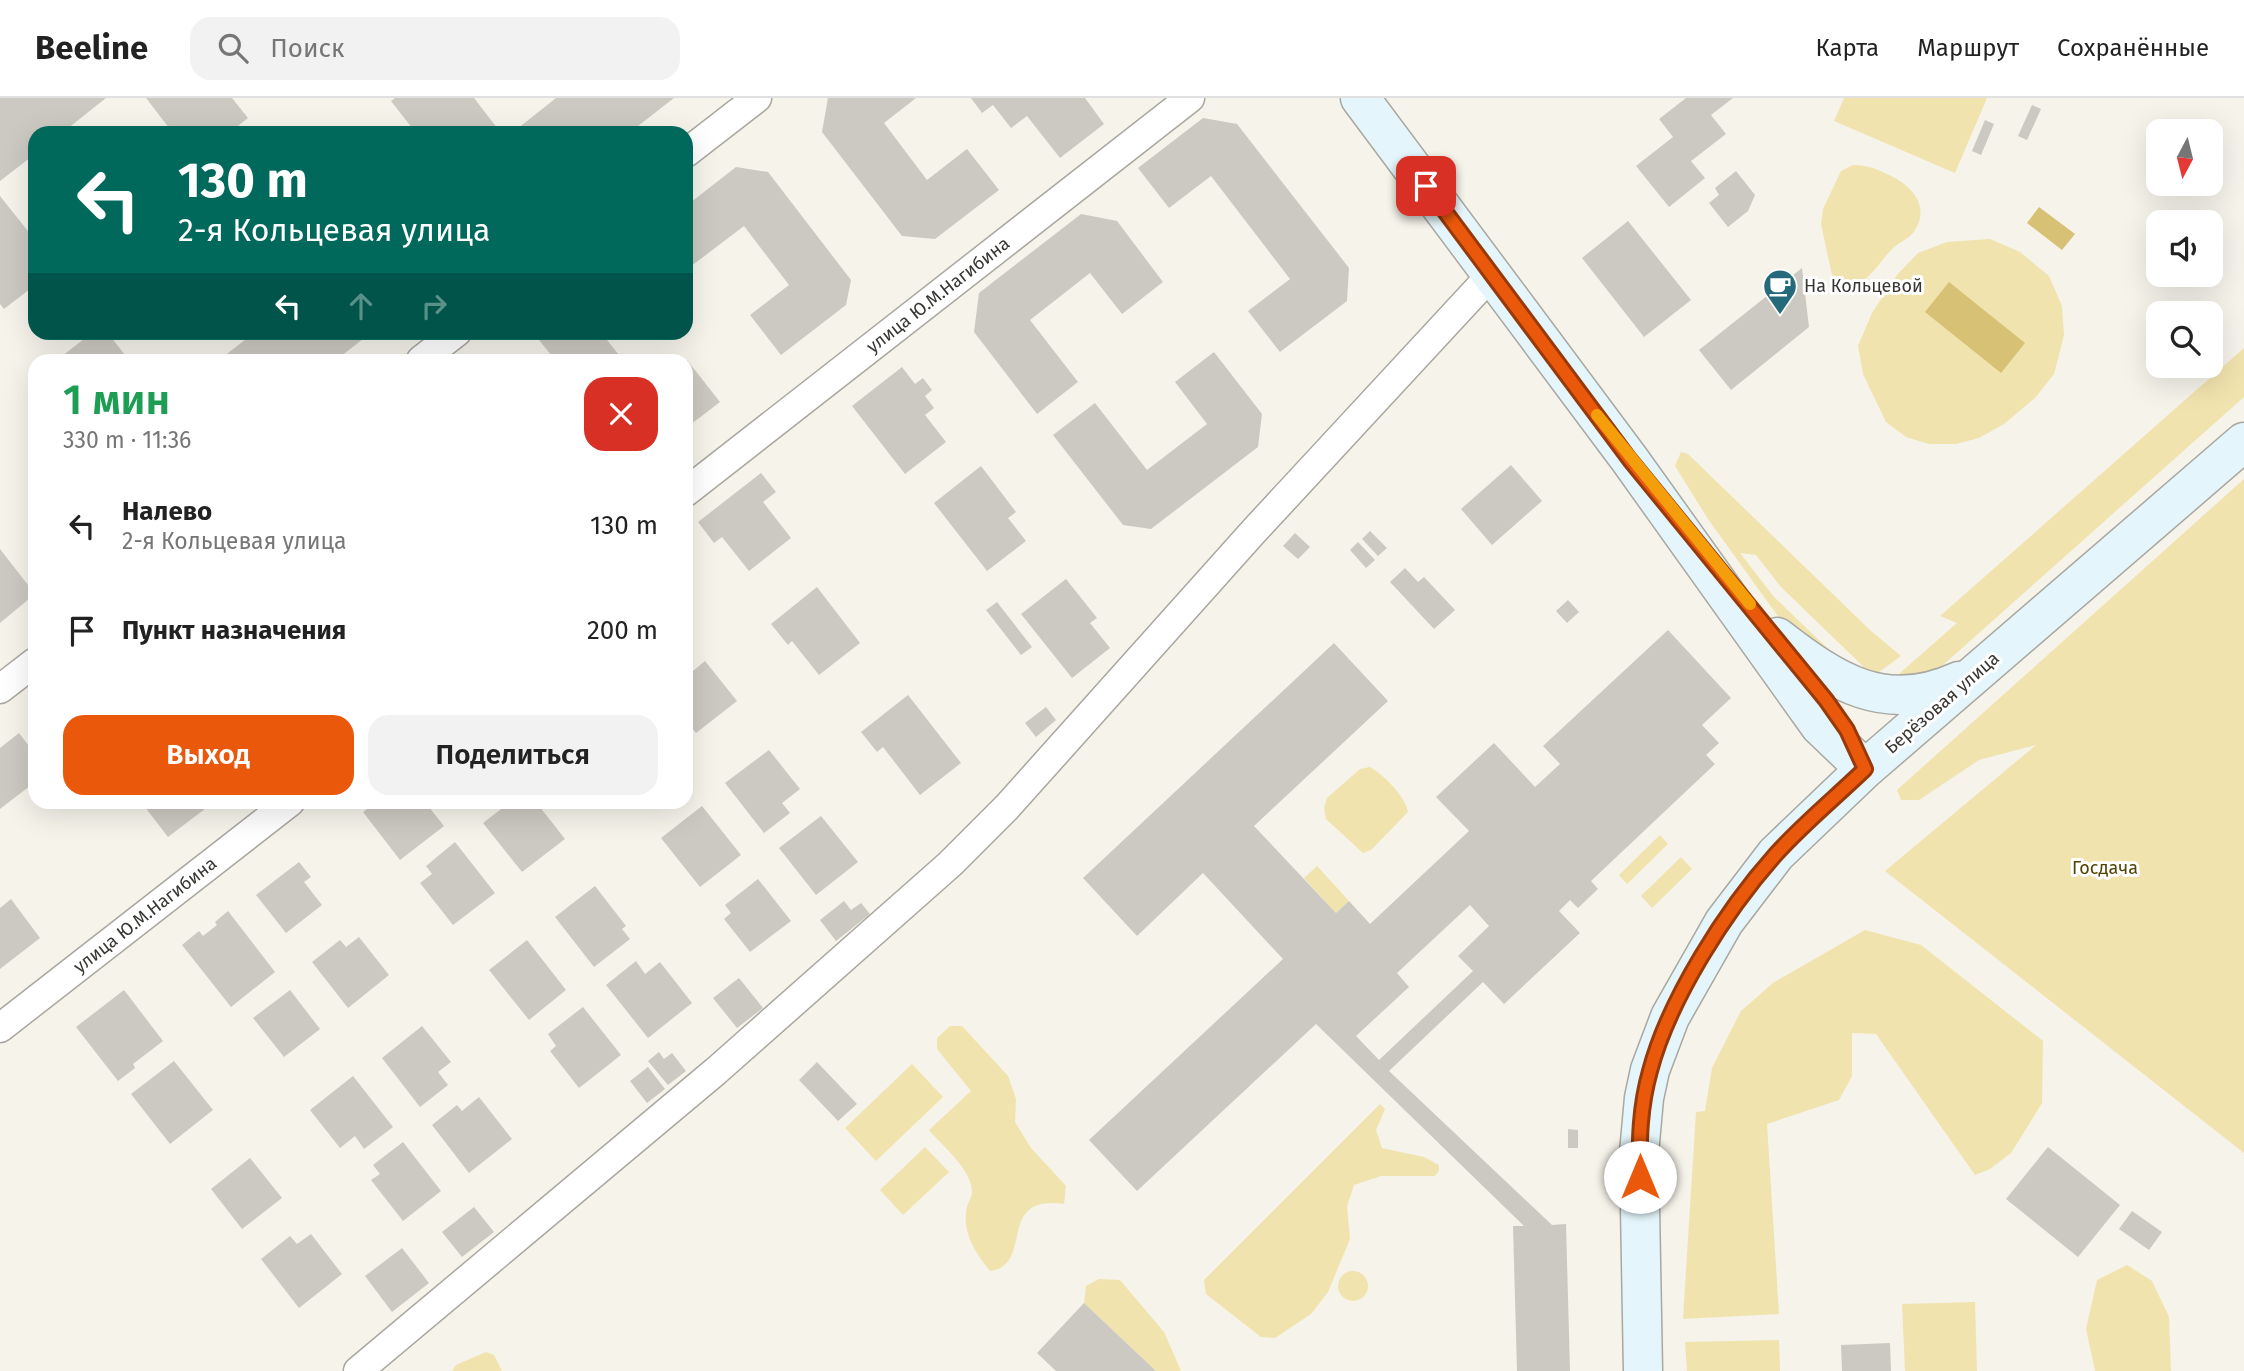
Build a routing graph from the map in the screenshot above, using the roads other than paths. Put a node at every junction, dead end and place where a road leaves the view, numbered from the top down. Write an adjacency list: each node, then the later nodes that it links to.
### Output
1 (757, 98): 4 (street)
2 (1190, 98): 10 (street, улица Ю.М.Нагибина)
3 (1360, 98): 5 (main road)
4 (693, 148)
5 (1492, 274): 9 (main road); 18 (street)
6 (447, 340): 7 (street)
7 (429, 354)
8 (2244, 442): 13 (main road, Берёзовая улица)
9 (1630, 460): 11 (main road); 15 (main road)
10 (693, 487)
11 (1777, 637): 13 (main road); 15 (main road)
12 (28, 667): 14 (street)
13 (1974, 675): 15 (main road, Берёзовая улица)
14 (0, 689)
15 (1865, 769): 19 (main road, Берёзовая улица)
16 (281, 809): 17 (street, улица Ю.М.Нагибина)
17 (0, 1028)
18 (358, 1371)
19 (1643, 1371)

